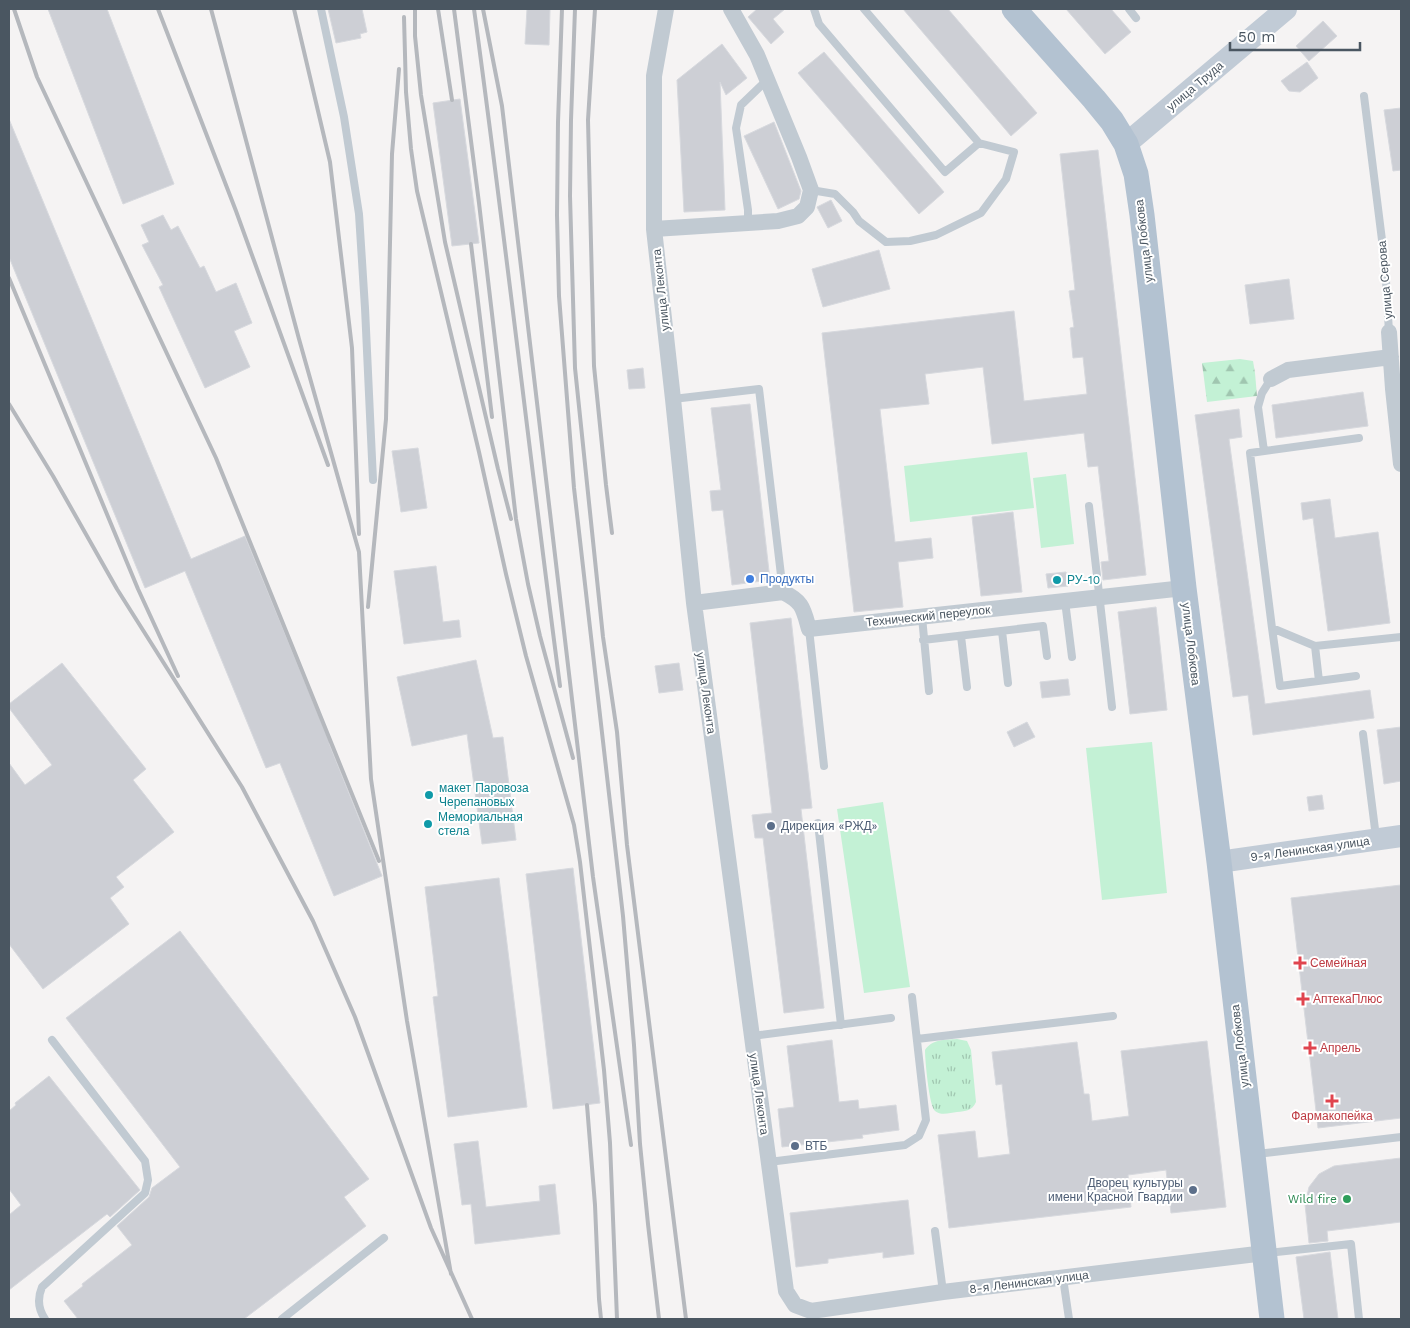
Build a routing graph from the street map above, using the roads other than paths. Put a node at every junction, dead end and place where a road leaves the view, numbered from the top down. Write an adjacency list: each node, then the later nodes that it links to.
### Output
1 (321, 9): 25 (lane)
2 (666, 9): 16 (street, улица Леконта)
3 (731, 9): 10 (street)
4 (814, 9): 12 (lane)
5 (864, 9): 12 (lane)
6 (1014, 9): 13 (main road, улица Лобкова)
7 (1129, 9): 9 (lane)
8 (1286, 9): 13 (main road, улица Труда)
9 (1136, 18)
10 (767, 80): 14 (street); 15 (lane)
11 (1364, 96): 17 (lane, улица Серова)
12 (979, 143): 14 (lane)
13 (1126, 144): 27 (main road, улица Лобкова)
14 (811, 190): 15 (street)
15 (748, 223): 16 (street)
16 (654, 229): 21 (street, улица Леконта)
17 (1389, 332): 18 (street, улица Серова)
18 (1391, 357): 19 (street); 20 (street, улица Серова)
19 (1271, 379): 23 (lane)
20 (1397, 388): 24 (street, улица Серова)
21 (673, 400): 28 (lane); 31 (street, улица Леконта)
22 (1359, 438): 23 (lane)
23 (1264, 451): 33 (lane)
24 (1401, 464)
25 (373, 480)
26 (1089, 506): 29 (lane)
27 (1184, 588): 29 (street, Технический переулок); 53 (main road, улица Лобкова)
28 (783, 592): 31 (street); 34 (street)
29 (1100, 597): 30 (street, Технический переулок); 47 (lane)
30 (1065, 601): 32 (street, Технический переулок); 41 (lane)
31 (694, 603): 58 (street, улица Леконта)
32 (922, 617): 34 (street, Технический переулок); 38 (lane)
33 (1272, 628): 39 (lane); 43 (lane)
34 (809, 629): 49 (lane)
35 (1002, 631): 36 (lane); 40 (lane); 44 (lane)
36 (961, 636): 38 (lane); 45 (lane)
37 (1401, 636): 39 (lane)
38 (923, 640): 46 (lane)
39 (1315, 646): 43 (lane)
40 (1047, 656)
41 (1072, 657)
42 (1356, 676): 43 (lane)
43 (1319, 681)
44 (1008, 683)
45 (967, 687)
46 (929, 690)
47 (1112, 707)
48 (1362, 734): 52 (lane)
49 (824, 766)
50 (818, 823): 57 (lane)
51 (1401, 836): 52 (main road, 9-я Ленинская улица)
52 (1377, 839): 53 (main road, 9-я Ленинская улица)
53 (1219, 862): 62 (main road, улица Лобкова)
54 (912, 996): 59 (lane)
55 (1113, 1016): 59 (lane)
56 (891, 1018): 57 (lane)
57 (841, 1025): 58 (lane)
58 (751, 1036): 63 (street, улица Леконта)
59 (917, 1039): 63 (lane)
60 (52, 1040): 71 (lane)
61 (1401, 1137): 62 (lane)
62 (1253, 1154): 66 (main road, улица Лобкова)
63 (768, 1162): 69 (street, улица Леконта)
64 (935, 1231): 68 (lane)
65 (384, 1238): 72 (lane)
66 (1265, 1253): 67 (street, 8-я Ленинская улица); 74 (main road, улица Лобкова); 75 (lane)
67 (1063, 1278): 68 (street, 8-я Ленинская улица); 73 (lane)
68 (943, 1292): 70 (street, 8-я Ленинская улица)
69 (795, 1305): 70 (street, 8-я Ленинская улица)
70 (835, 1313)
71 (45, 1319)
72 (282, 1319)
73 (1069, 1319)
74 (1272, 1319)
75 (1359, 1319)

